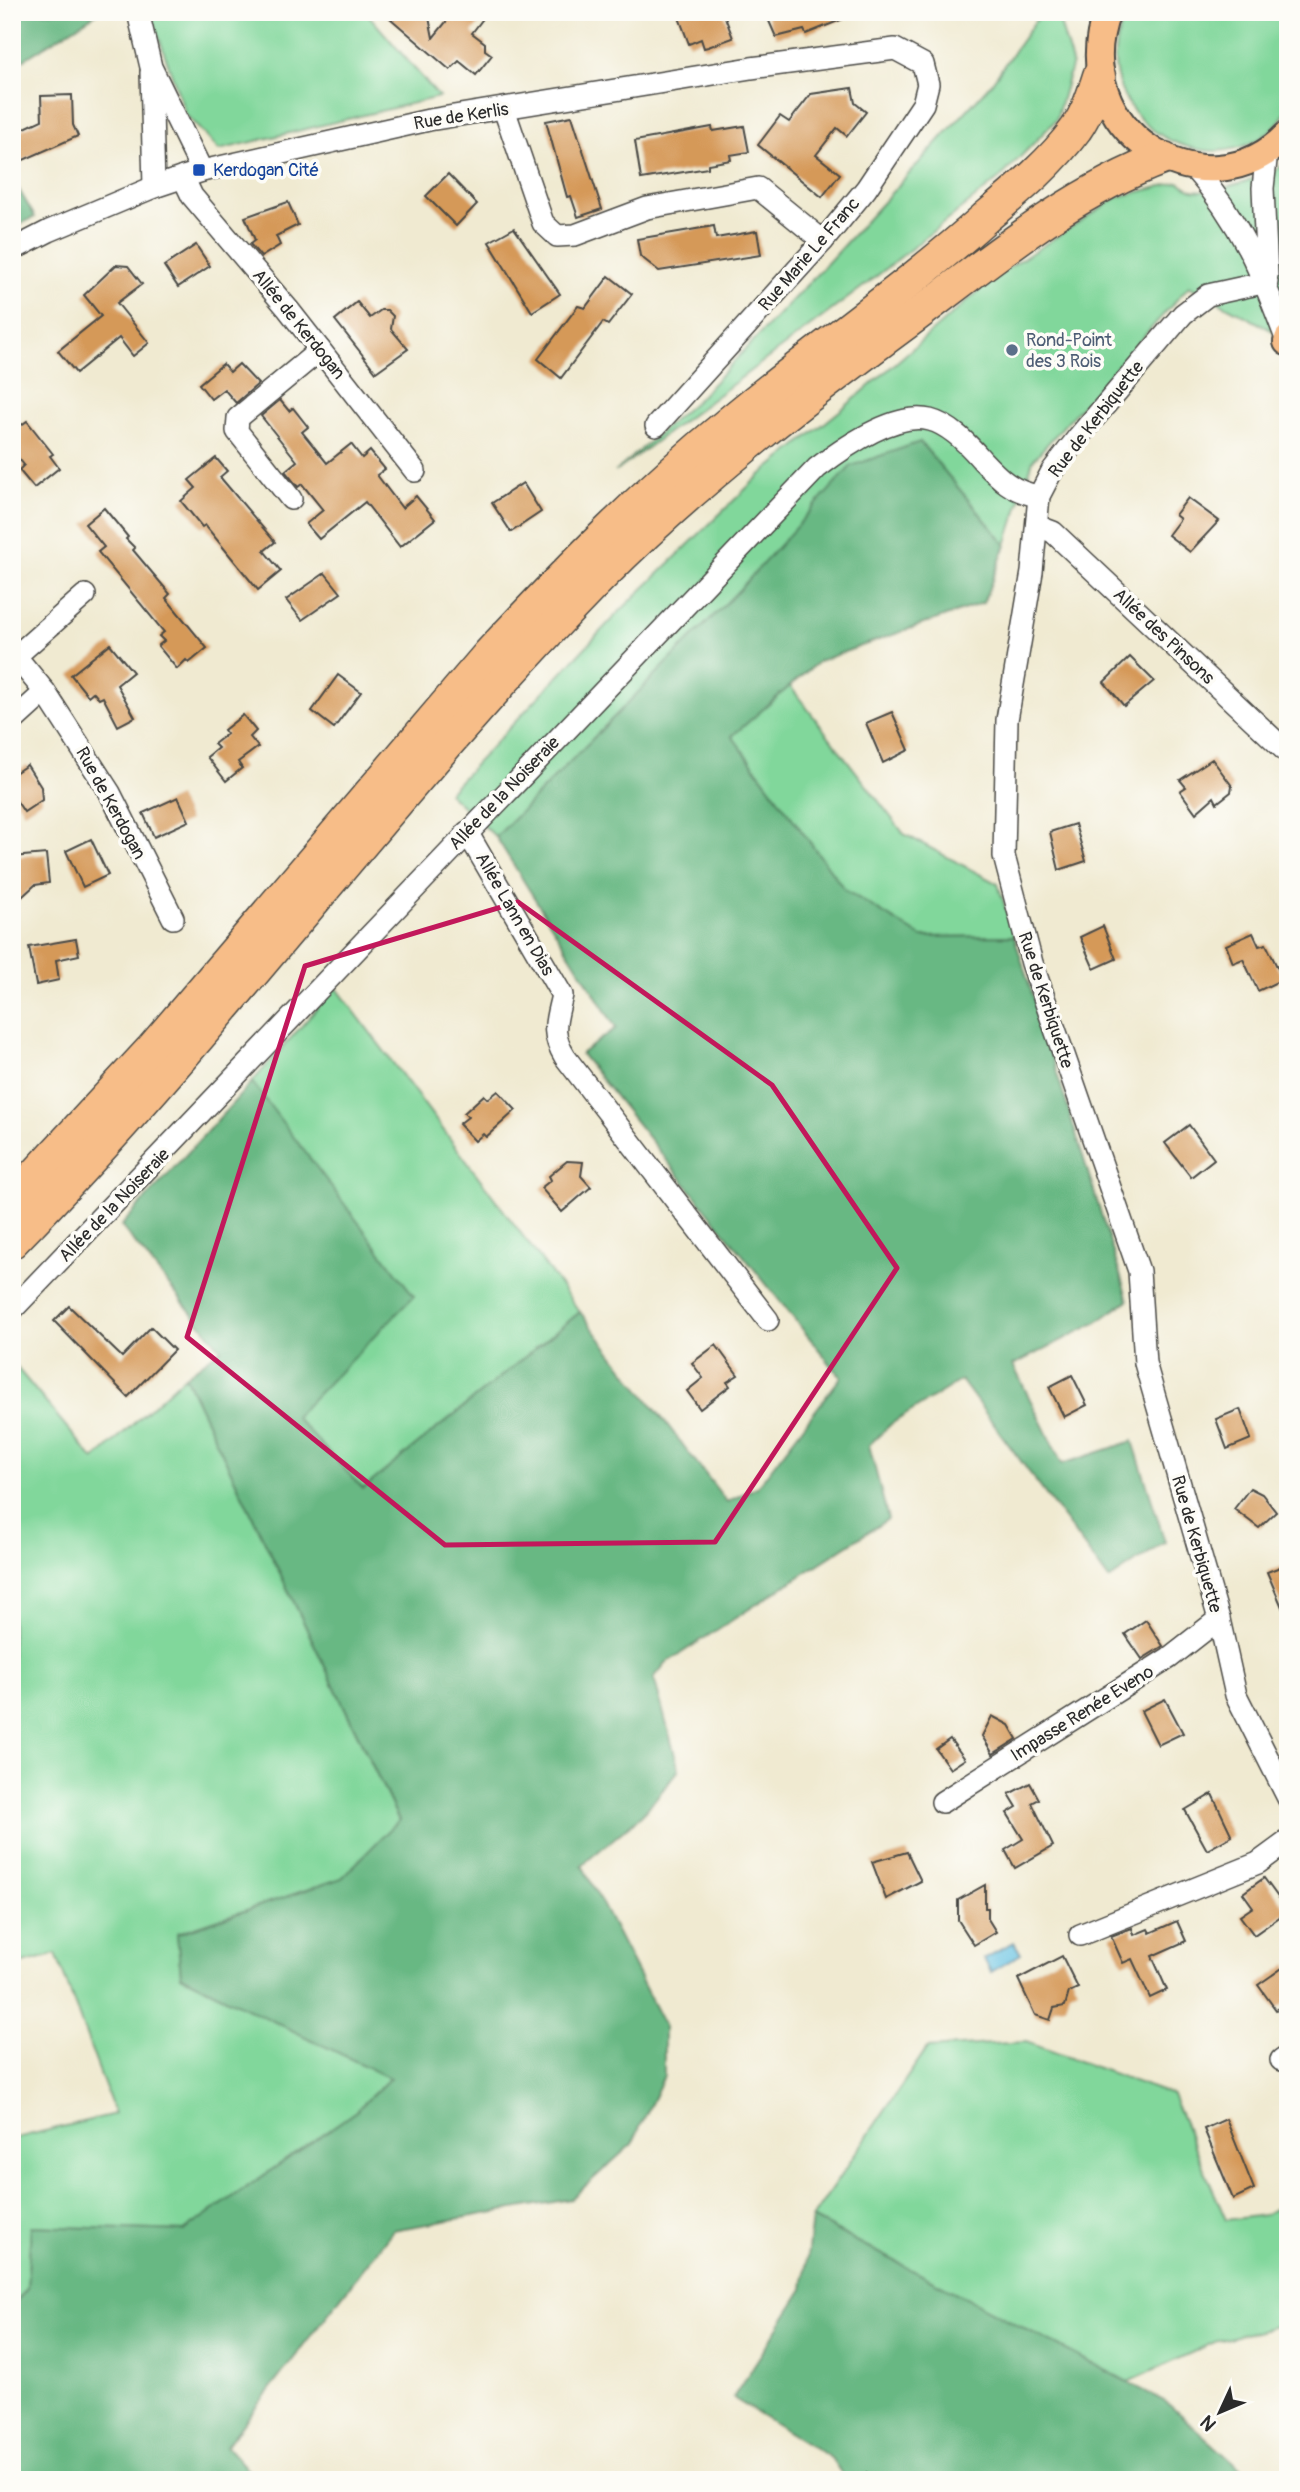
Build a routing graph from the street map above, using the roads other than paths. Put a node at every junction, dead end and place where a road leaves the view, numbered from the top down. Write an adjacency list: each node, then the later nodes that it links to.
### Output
1 (138, 12): 4 (street)
2 (1098, 19): 5 (main road)
3 (923, 64): 6 (street, Rue de Kerlis); 12 (street, Rue Marie Le Franc)
4 (151, 67): 10 (street, Allée de Kerdogan); 11 (street)
5 (1099, 76): 9 (main road); 29 (highway)
6 (504, 109): 10 (street, Rue de Kerlis); 12 (street)
7 (1288, 134): 8 (main road)
8 (1267, 151): 9 (main road); 14 (street)
9 (1178, 162): 14 (street); 30 (highway)
10 (192, 174): 11 (street, Rue de Kerlis); 16 (street, Allée de Kerdogan)
11 (155, 187): 13 (street, Rue de Kerlis)
12 (823, 241): 17 (street, Rue Marie Le Franc)
13 (12, 250)
14 (1267, 282): 15 (street); 19 (street, Rue de Kerbiquette)
15 (1288, 341)
16 (320, 350): 18 (street, Allée de Kerdogan); 20 (street)
17 (656, 426)
18 (415, 471)
19 (1039, 496): 21 (street, Rue de Kerbiquette); 27 (street, Allée de la Noiseraie)
20 (291, 499)
21 (1037, 526): 26 (street, Allée des Pinsons); 33 (street, Rue de Kerbiquette)
22 (85, 595): 23 (street)
23 (14, 654): 24 (street, Rue de Kerdogan)
24 (45, 692): 25 (street); 28 (street, Rue de Kerdogan)
25 (12, 722)
26 (1288, 753)
27 (467, 832): 31 (street, Allée de la Noiseraie); 32 (street, Allée Lann en Dias)
28 (173, 918)
29 (12, 1200)
30 (12, 1242)
31 (12, 1310)
32 (768, 1320)
33 (1219, 1619): 34 (street, Rue de Kerbiquette); 35 (street, Impasse Renée Eveno)
34 (1288, 1798)
35 (942, 1802)
36 (1288, 1841): 37 (street)
37 (1080, 1936)

